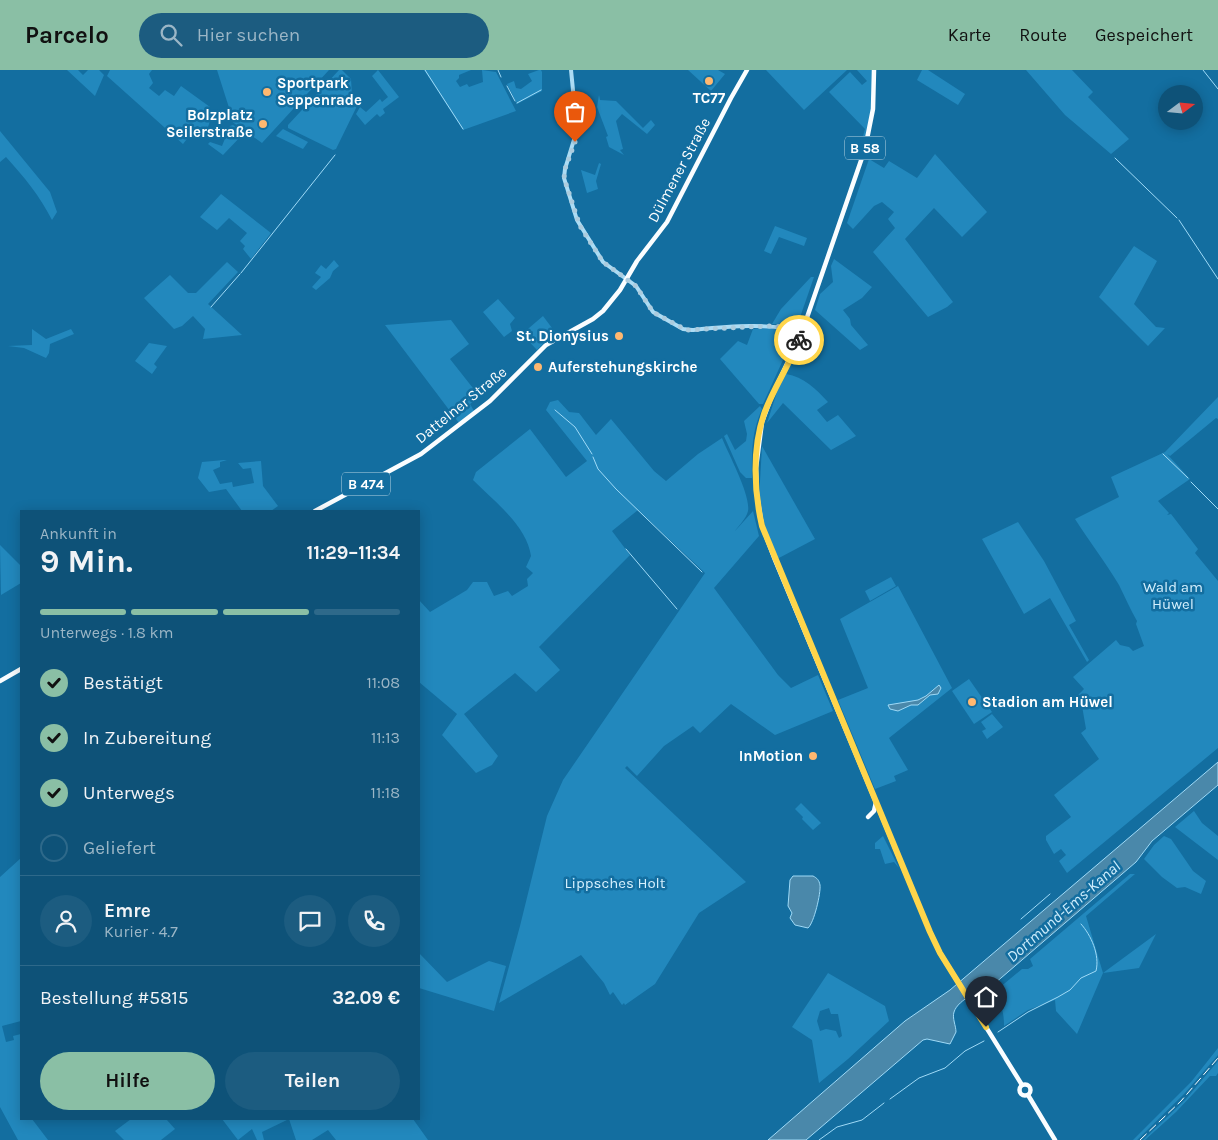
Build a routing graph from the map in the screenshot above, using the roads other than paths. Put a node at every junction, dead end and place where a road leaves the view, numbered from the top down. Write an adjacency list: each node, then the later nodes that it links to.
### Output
1 (571, 70): 4 (street)
2 (747, 70): 4 (main road, Dülmener Straße / B 474)
3 (874, 70): 5 (main road, B 58)
4 (627, 278): 5 (street); 6 (main road, Dattelner Straße / B 474)
5 (802, 332): 9 (main road, B 58)
6 (317, 510)
7 (20, 670): 8 (main road)
8 (0, 681)
9 (876, 800): 10 (main road); 11 (main road, B 58)
10 (868, 817)
11 (1055, 1140)

